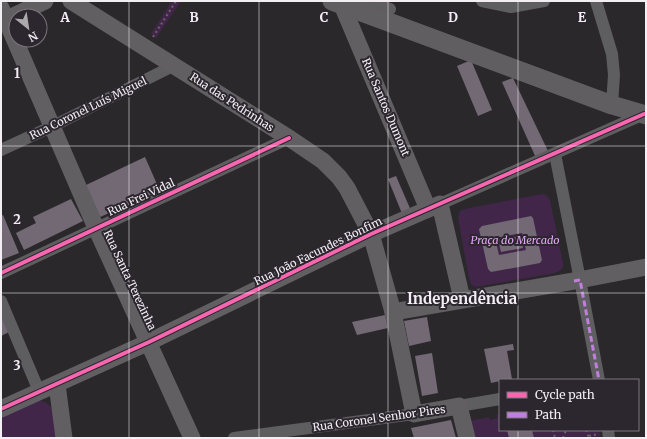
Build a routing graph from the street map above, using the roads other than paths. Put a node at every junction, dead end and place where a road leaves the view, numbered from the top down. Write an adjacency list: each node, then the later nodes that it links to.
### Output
1 (45, 1): 9 (street)
2 (71, 1): 10 (street, Rua das Pedrinhas)
3 (367, 1): 8 (street)
4 (482, 1): 5 (street)
5 (544, 1)
6 (596, 1): 11 (street)
7 (337, 3): 8 (main road); 17 (street, Rua Santos Dumont)
8 (390, 11): 11 (main road)
9 (3, 17): 13 (street, Rua Santa Terezinha)
10 (175, 65): 13 (street, Rua Coronel Luís Miguel); 14 (street, Rua das Pedrinhas)
11 (612, 105): 12 (main road)
12 (645, 115): 16 (street, Rua João Facundes Bonfim)
13 (53, 126): 15 (street, Rua Coronel Luís Miguel); 18 (street, Rua Santa Terezinha)
14 (289, 138): 18 (street, Rua Frei Vidal); 19 (street, Rua das Pedrinhas)
15 (1, 150)
16 (555, 154): 17 (street, Rua João Facundes Bonfim); 22 (street)
17 (434, 207): 19 (street, Rua João Facundes Bonfim); 23 (street, Rua Santos Dumont)
18 (96, 228): 21 (street, Rua Frei Vidal); 26 (street, Rua Santa Terezinha)
19 (371, 234): 25 (street, Rua das Pedrinhas); 26 (street, Rua João Facundes Bonfim)
20 (646, 267): 22 (street)
21 (1, 273)
22 (577, 281): 23 (street); 27 (street)
23 (462, 299): 25 (street)
24 (1, 301): 29 (street)
25 (393, 312): 33 (street, Rua das Pedrinhas)
26 (149, 342): 28 (street, Rua João Facundes Bonfim); 35 (street, Rua Santa Terezinha)
27 (599, 379)
28 (56, 384): 29 (street, Rua João Facundes Bonfim); 34 (street)
29 (39, 391): 32 (street, Rua João Facundes Bonfim)
30 (499, 399): 31 (street, Rua Coronel Senhor Pires)
31 (459, 406): 33 (street, Rua Coronel Senhor Pires); 37 (street)
32 (1, 409)
33 (414, 414): 36 (street, Rua Coronel Senhor Pires)
34 (64, 438)
35 (192, 438)
36 (234, 438)
37 (467, 438)

